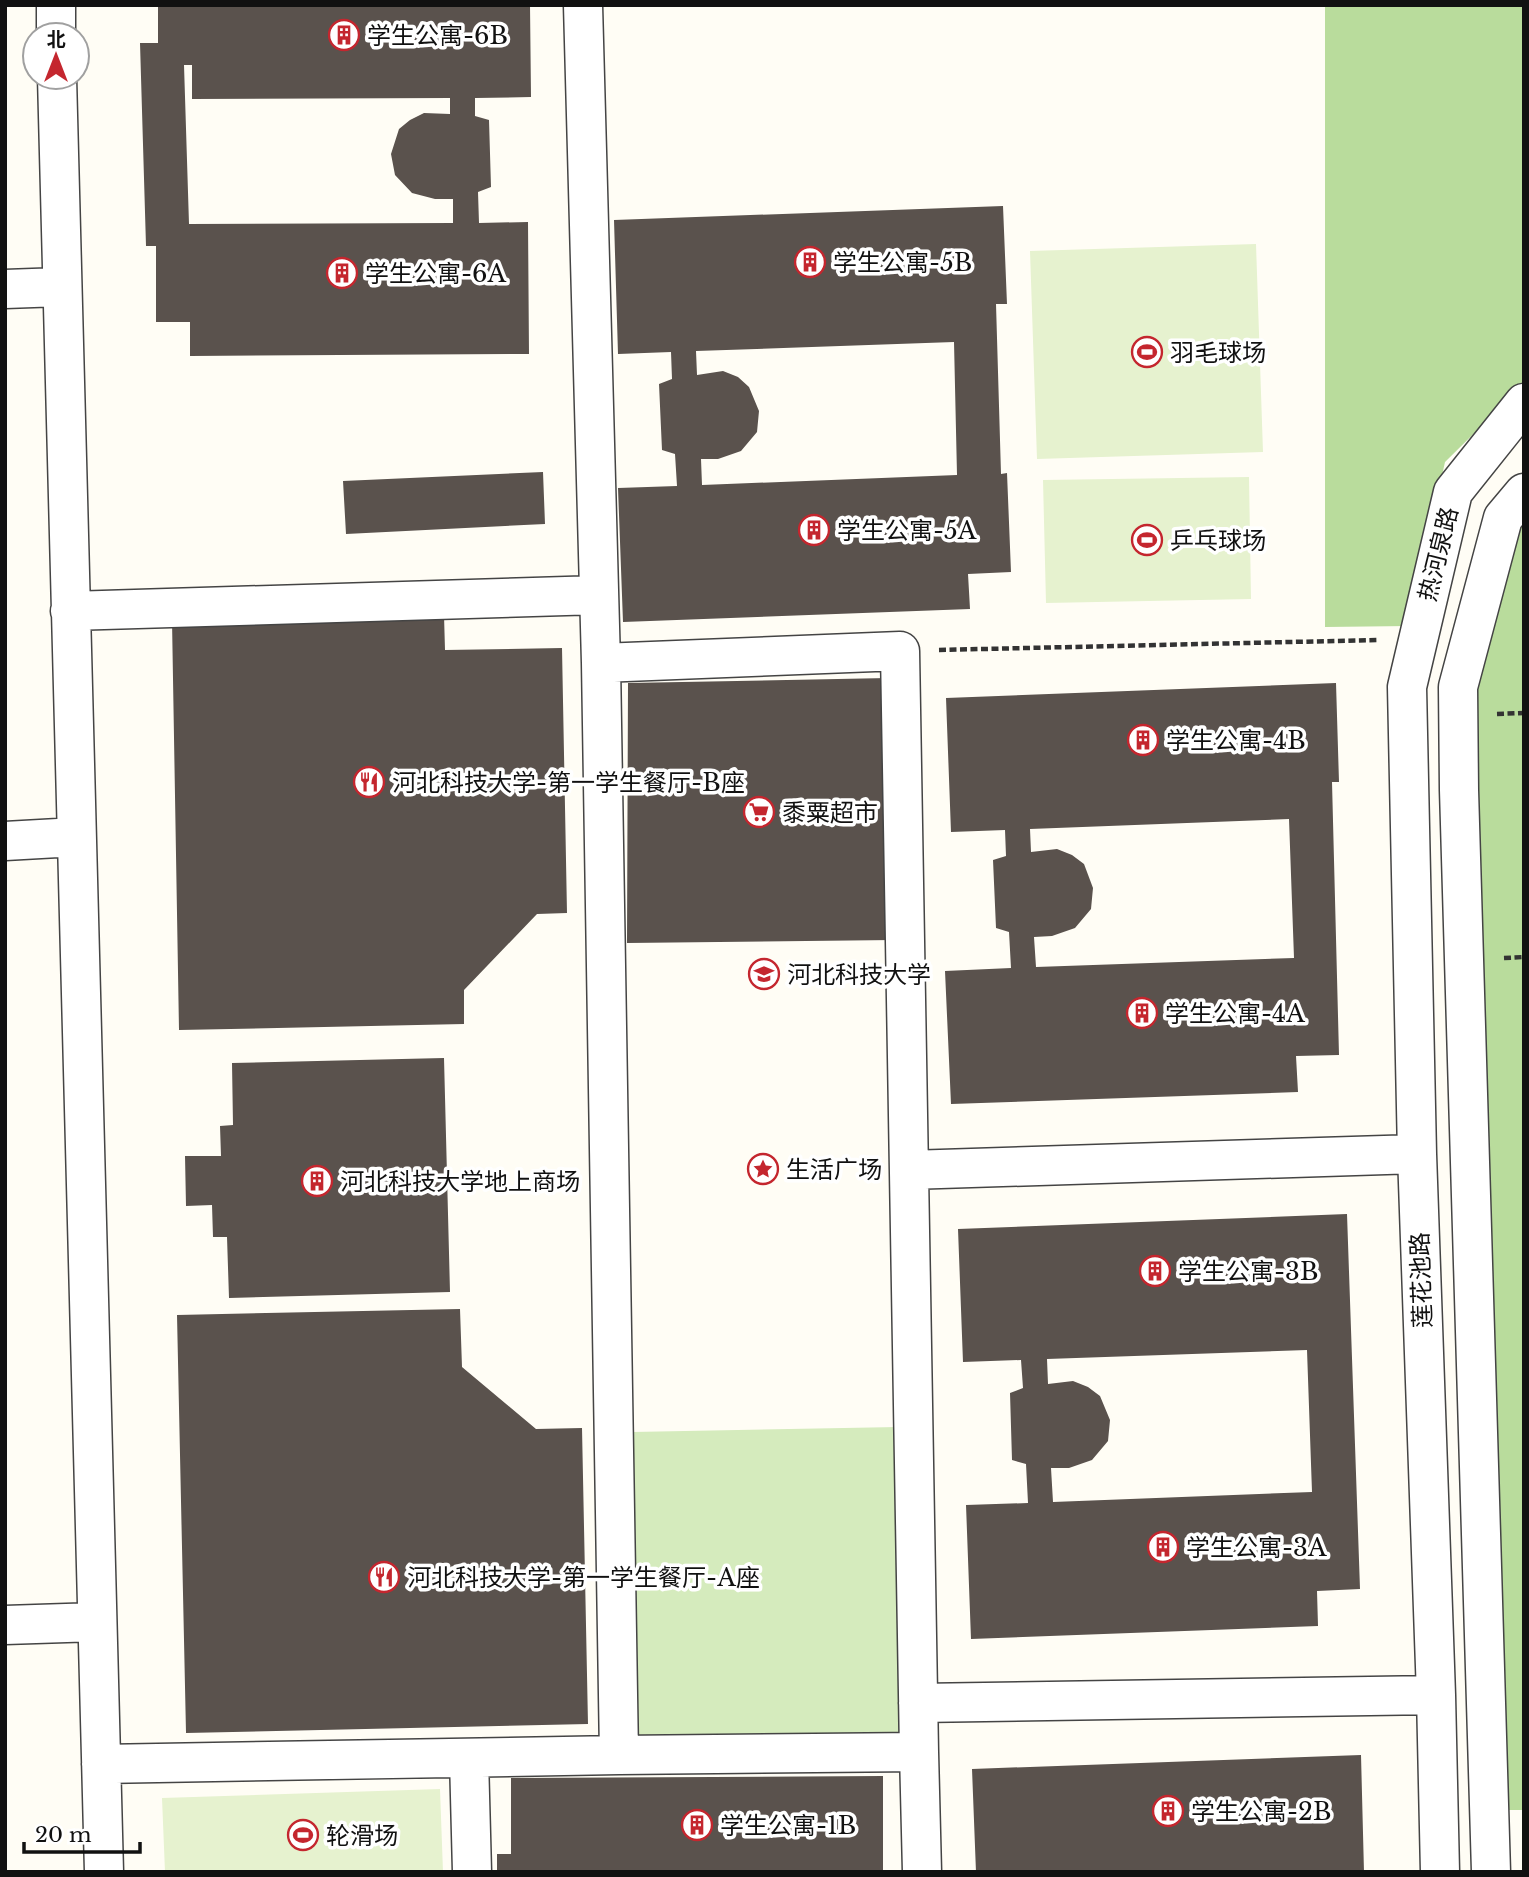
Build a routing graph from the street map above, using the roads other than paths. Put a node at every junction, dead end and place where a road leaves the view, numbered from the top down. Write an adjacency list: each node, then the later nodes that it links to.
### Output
1 (583, 5): 7 (lane)
2 (57, 91): 3 (lane)
3 (61, 287): 4 (lane); 8 (lane)
4 (5, 289)
5 (1524, 403): 10 (lane, 热河泉路)
6 (1524, 493): 23 (lane)
7 (599, 595): 8 (lane); 9 (lane)
8 (70, 611): 11 (lane)
9 (601, 663): 14 (lane); 20 (lane)
10 (1407, 687): 13 (lane, 莲花池路)
11 (76, 837): 12 (lane); 15 (lane)
12 (5, 841)
13 (1417, 1154): 14 (lane); 17 (lane, 莲花池路)
14 (909, 1170): 18 (lane)
15 (97, 1622): 16 (lane); 22 (lane)
16 (5, 1625)
17 (1436, 1695): 18 (lane); 24 (lane, 莲花池路)
18 (918, 1703): 19 (lane)
19 (919, 1752): 20 (lane); 27 (lane)
20 (619, 1755): 21 (lane)
21 (469, 1758): 22 (lane); 26 (lane)
22 (102, 1764): 25 (lane)
23 (1502, 1847): 24 (lane)
24 (1440, 1856)
25 (104, 1872)
26 (472, 1872)
27 (922, 1872)

